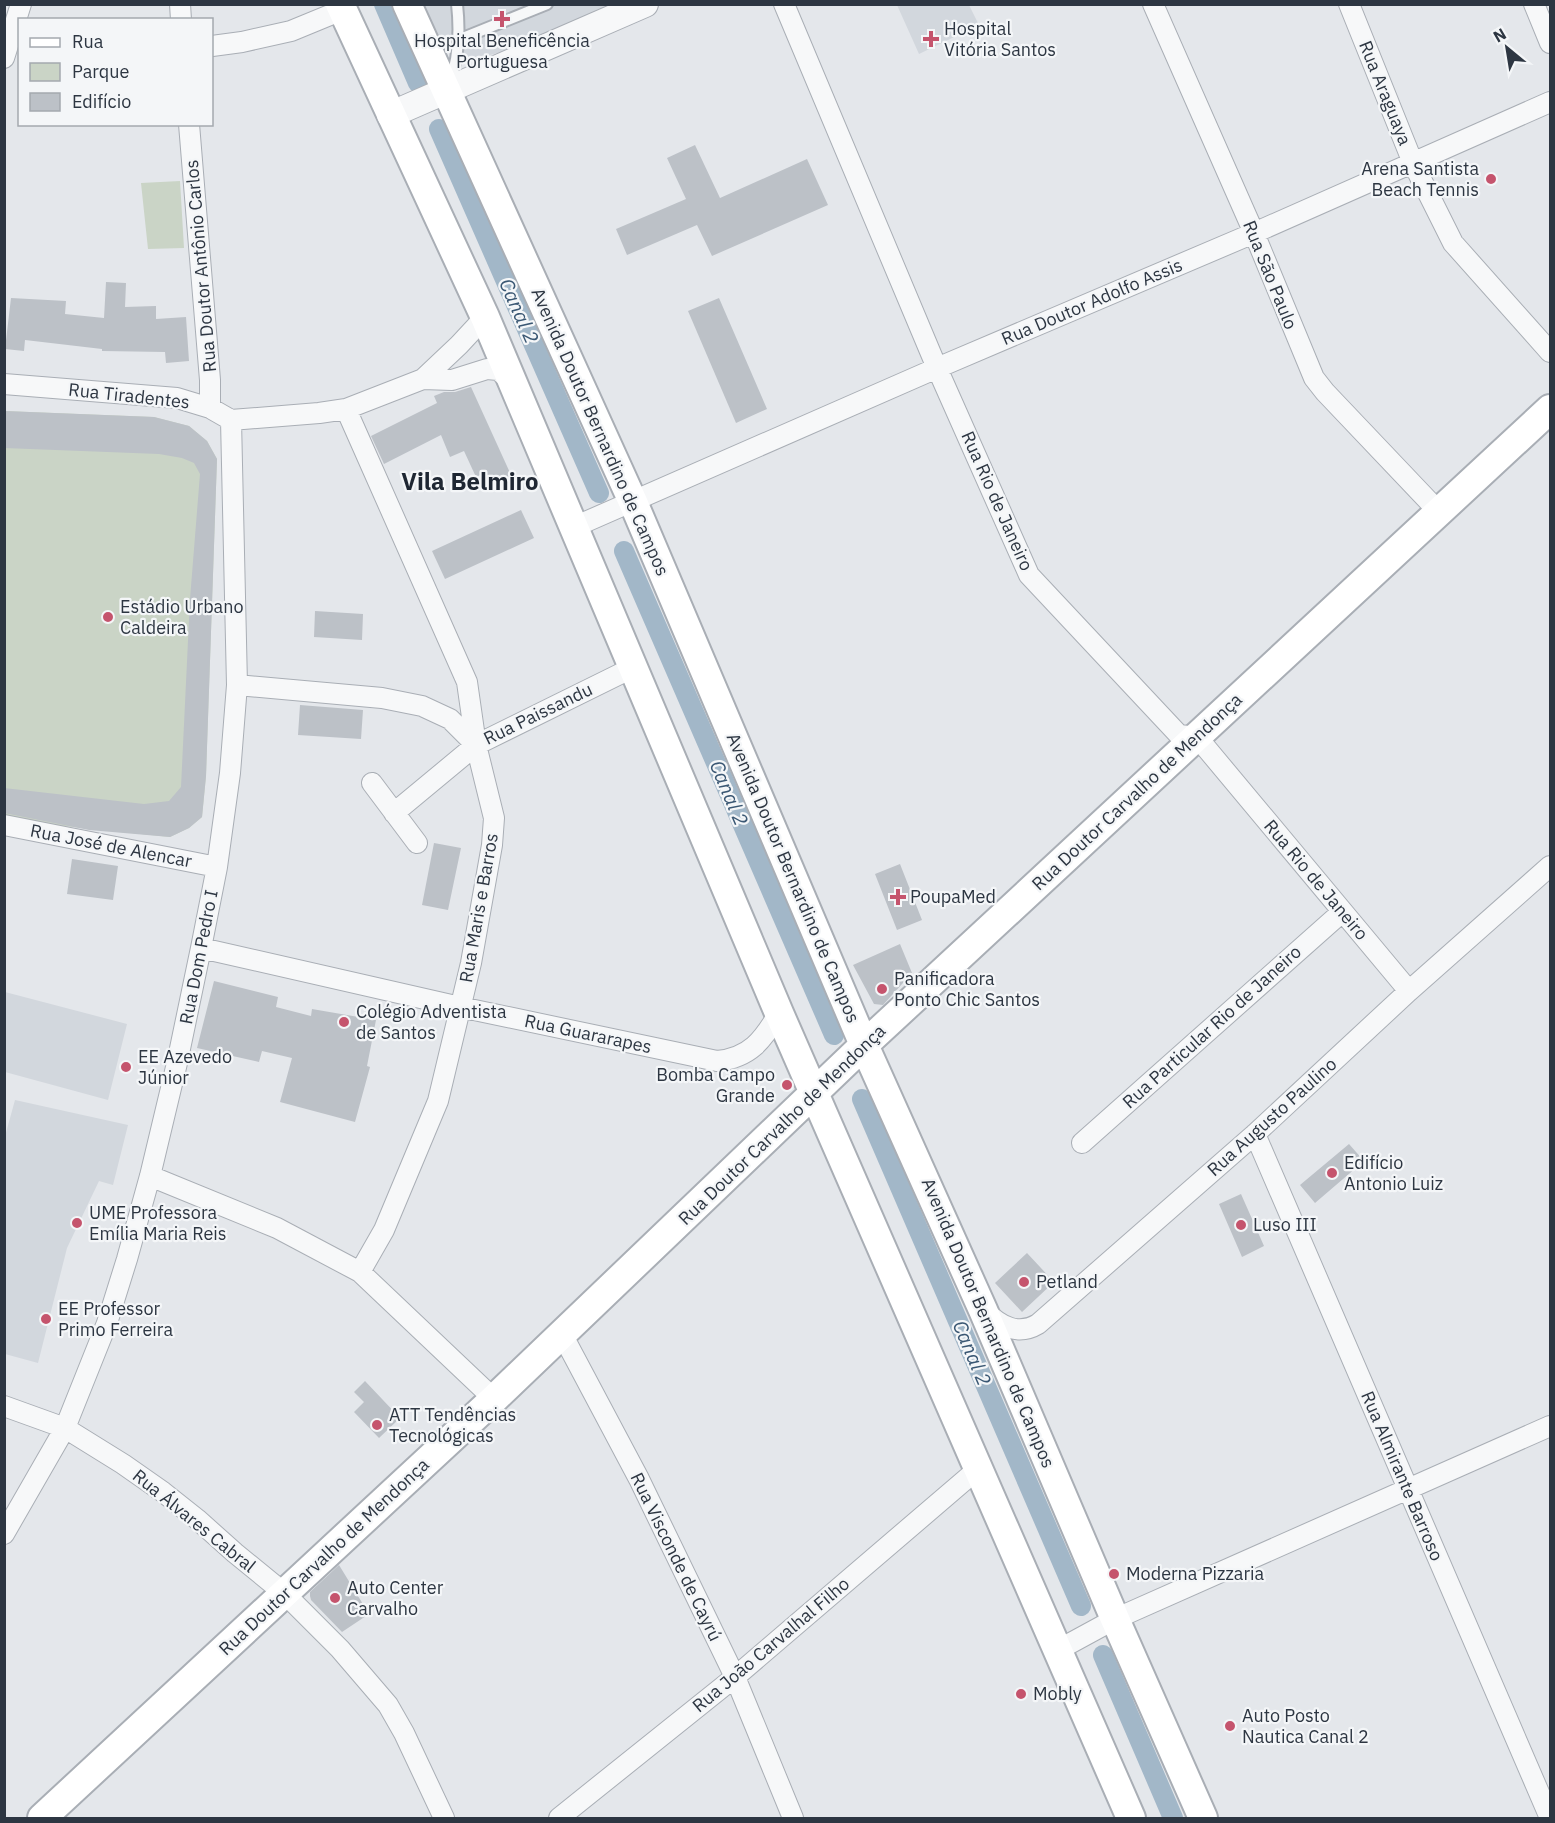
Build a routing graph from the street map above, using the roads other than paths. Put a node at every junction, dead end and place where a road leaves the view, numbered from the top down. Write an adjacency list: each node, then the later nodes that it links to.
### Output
1 (407, 4): 15 (main road, Avenida Doutor Bernardino de Campos)
2 (457, 4): 11 (lane)
3 (547, 4): 11 (lane)
4 (645, 4): 15 (street)
5 (784, 4): 23 (street, Rua Rio de Janeiro)
6 (1153, 4): 20 (street, Rua São Paulo)
7 (1349, 4): 19 (street, Rua Araguaya)
8 (1534, 4): 12 (street)
9 (341, 7): 13 (street); 17 (main road)
10 (15, 14): 14 (street)
11 (459, 40): 15 (lane)
12 (1551, 43)
13 (213, 46)
14 (4, 58)
15 (445, 91): 17 (street); 31 (main road, Avenida Doutor Bernardino de Campos)
16 (1551, 102): 19 (street, Rua Doutor Adolfo Assis)
17 (390, 115): 21 (main road)
18 (189, 126): 27 (street, Rua Doutor Antônio Carlos)
19 (1413, 163): 20 (street, Rua Doutor Adolfo Assis); 22 (street, Rua Araguaya)
20 (1254, 233): 23 (street, Rua Doutor Adolfo Assis); 32 (street, Rua São Paulo)
21 (485, 317): 24 (street); 25 (main road)
22 (1551, 352)
23 (937, 368): 31 (street, Rua Doutor Adolfo Assis); 36 (street, Rua Rio de Janeiro)
24 (423, 379): 25 (street); 28 (street)
25 (513, 383): 33 (main road)
26 (4, 384): 27 (street, Rua Tiradentes)
27 (210, 408): 30 (street, Rua Tiradentes)
28 (346, 409): 30 (street); 37 (street, Rua Maris e Barros)
29 (1548, 415): 32 (main road, Rua Doutor Carvalho de Mendonça)
30 (231, 420): 35 (street, Rua Dom Pedro I)
31 (633, 502): 33 (street, Rua Doutor Adolfo Assis); 49 (main road, Avenida Doutor Bernardino de Campos)
32 (1439, 512): 36 (main road, Rua Doutor Carvalho de Mendonça)
33 (574, 527): 34 (main road)
34 (634, 667): 37 (street, Rua Paissandu); 48 (main road)
35 (237, 686): 37 (street, Rua Paissandu); 43 (street, Rua Dom Pedro I)
36 (1197, 737): 44 (street, Rua Rio de Janeiro); 49 (main road, Rua Doutor Carvalho de Mendonça)
37 (476, 744): 39 (street); 47 (street, Rua Maris e Barros)
38 (372, 783): 39 (street)
39 (394, 813): 41 (street)
40 (4, 825): 43 (street, Rua José de Alencar)
41 (417, 843)
42 (1551, 866): 46 (street, Rua Augusto Paulino)
43 (217, 867): 45 (street, Rua Dom Pedro I)
44 (1342, 912): 46 (street, Rua Rio de Janeiro); 52 (street, Rua Particular Rio de Janeiro)
45 (201, 948): 47 (street, Rua Guararapes); 53 (street, Rua Dom Pedro I)
46 (1409, 991): 51 (street, Rua Augusto Paulino)
47 (460, 1007): 48 (street, Rua Guararapes); 54 (street, Rua Maris e Barros)
48 (779, 1013): 50 (main road)
49 (864, 1045): 50 (main road, Rua Doutor Carvalho de Mendonça); 55 (main road, Avenida Doutor Bernardino de Campos)
50 (815, 1093): 56 (main road, Rua Doutor Carvalho de Mendonça); 61 (main road)
51 (1255, 1134): 55 (street, Rua Augusto Paulino); 62 (street, Rua Almirante Barroso)
52 (1082, 1143)
53 (150, 1176): 54 (street); 60 (street, Rua Dom Pedro I)
54 (360, 1272): 57 (street)
55 (983, 1310): 65 (main road, Avenida Doutor Bernardino de Campos)
56 (562, 1334): 57 (main road, Rua Doutor Carvalho de Mendonça); 67 (street, Rua Visconde de Cayrú)
57 (494, 1399): 64 (main road, Rua Doutor Carvalho de Mendonça)
58 (4, 1406): 60 (street, Rua Álvares Cabral)
59 (1551, 1426): 62 (street)
60 (65, 1428): 63 (street, Rua Dom Pedro I); 64 (street, Rua Álvares Cabral)
61 (979, 1467): 66 (main road); 67 (street, Rua João Carvalhal Filho)
62 (1407, 1488): 65 (street); 74 (street, Rua Almirante Barroso)
63 (4, 1534)
64 (284, 1593): 68 (main road, Rua Doutor Carvalho de Mendonça); 69 (street, Rua Álvares Cabral)
65 (1115, 1619): 66 (street); 73 (main road, Avenida Doutor Bernardino de Campos)
66 (1058, 1650): 72 (main road)
67 (735, 1677): 70 (street, Rua João Carvalhal Filho); 71 (street, Rua Visconde de Cayrú)
68 (42, 1818)
69 (444, 1818)
70 (559, 1818)
71 (793, 1818)
72 (1131, 1818)
73 (1203, 1818)
74 (1550, 1818)

